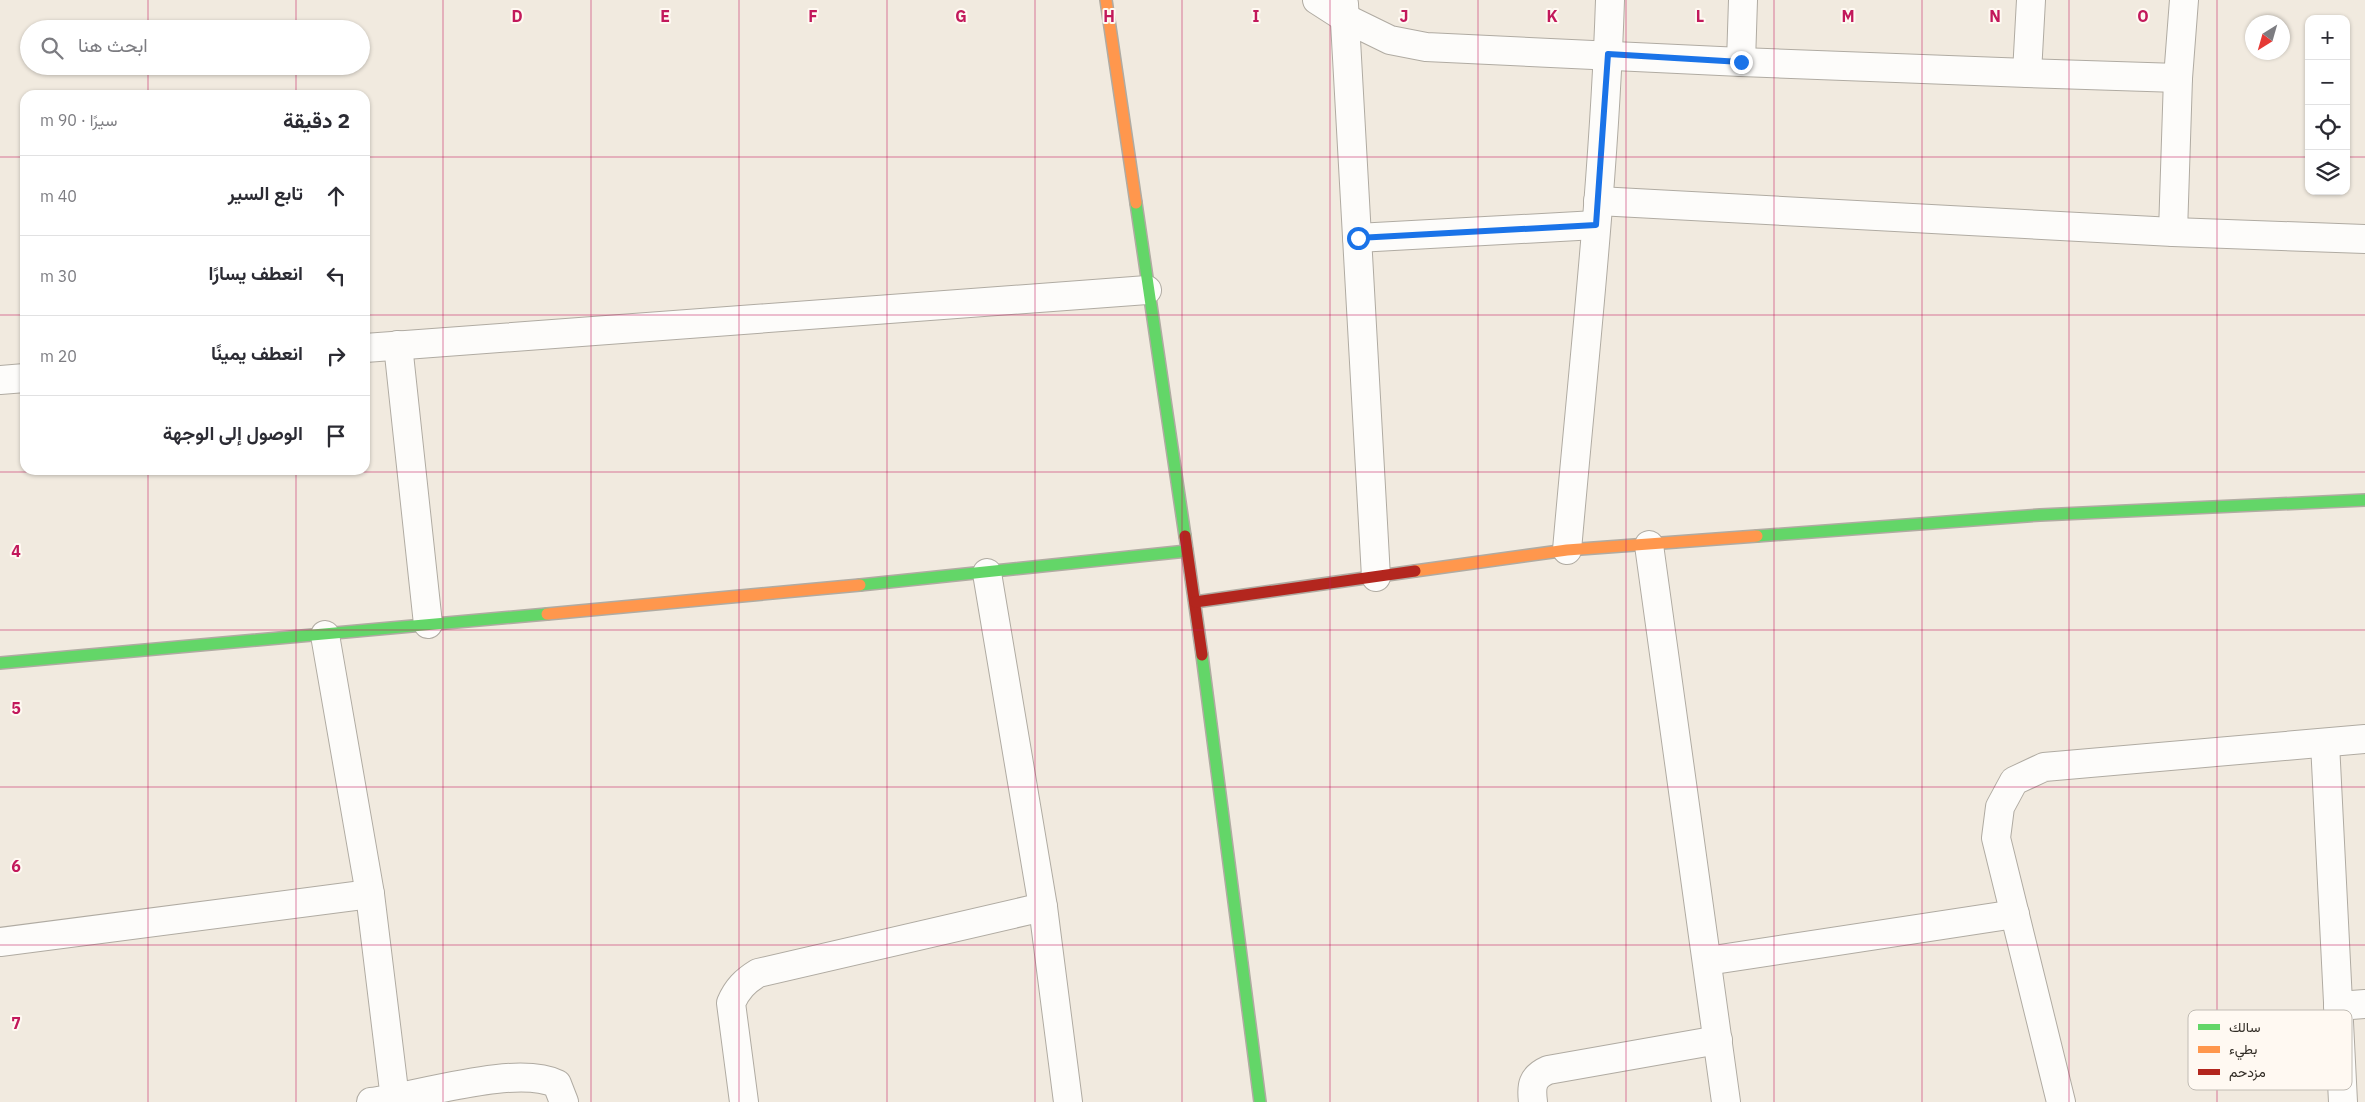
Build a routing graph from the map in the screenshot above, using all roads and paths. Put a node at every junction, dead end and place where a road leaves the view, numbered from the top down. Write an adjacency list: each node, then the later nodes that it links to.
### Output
1 (1106, 0): 16 (street)
2 (1317, 0): 7 (street)
3 (1610, 0): 8 (street)
4 (1743, 0): 9 (street)
5 (2031, 0): 10 (street)
6 (2184, 0): 11 (street)
7 (1345, 9): 8 (street); 14 (street)
8 (1608, 54): 9 (street); 12 (street)
9 (1741, 62): 10 (street)
10 (2027, 73): 11 (street)
11 (2178, 78): 13 (street)
12 (1597, 213): 13 (street); 14 (street); 23 (street)
13 (2173, 232): 15 (street)
14 (1358, 238): 26 (street)
15 (2365, 240)
16 (1147, 290): 17 (street); 24 (street)
17 (398, 345): 18 (street); 28 (street)
18 (370, 348)
19 (20, 378): 20 (street)
20 (0, 380)
21 (2365, 500): 22 (street)
22 (1649, 545): 23 (street); 37 (street)
23 (1567, 550): 26 (street)
24 (1187, 551): 25 (street); 27 (street)
25 (987, 573): 28 (street); 34 (street)
26 (1376, 577): 27 (street)
27 (1195, 602): 44 (street)
28 (428, 624): 29 (street)
29 (325, 635): 30 (street); 33 (street)
30 (0, 662)
31 (2365, 739): 32 (street)
32 (2325, 744): 35 (street); 38 (street)
33 (370, 894): 36 (street); 40 (street)
34 (1043, 907): 42 (street); 43 (street)
35 (2015, 914): 37 (street); 47 (street)
36 (0, 942)
37 (1707, 961): 39 (street)
38 (2352, 1005)
39 (1718, 1040): 45 (street); 46 (street)
40 (383, 1100): 41 (street)
41 (564, 1102)
42 (744, 1102)
43 (1068, 1102)
44 (1260, 1102)
45 (1533, 1102)
46 (1726, 1102)
47 (2061, 1102)

